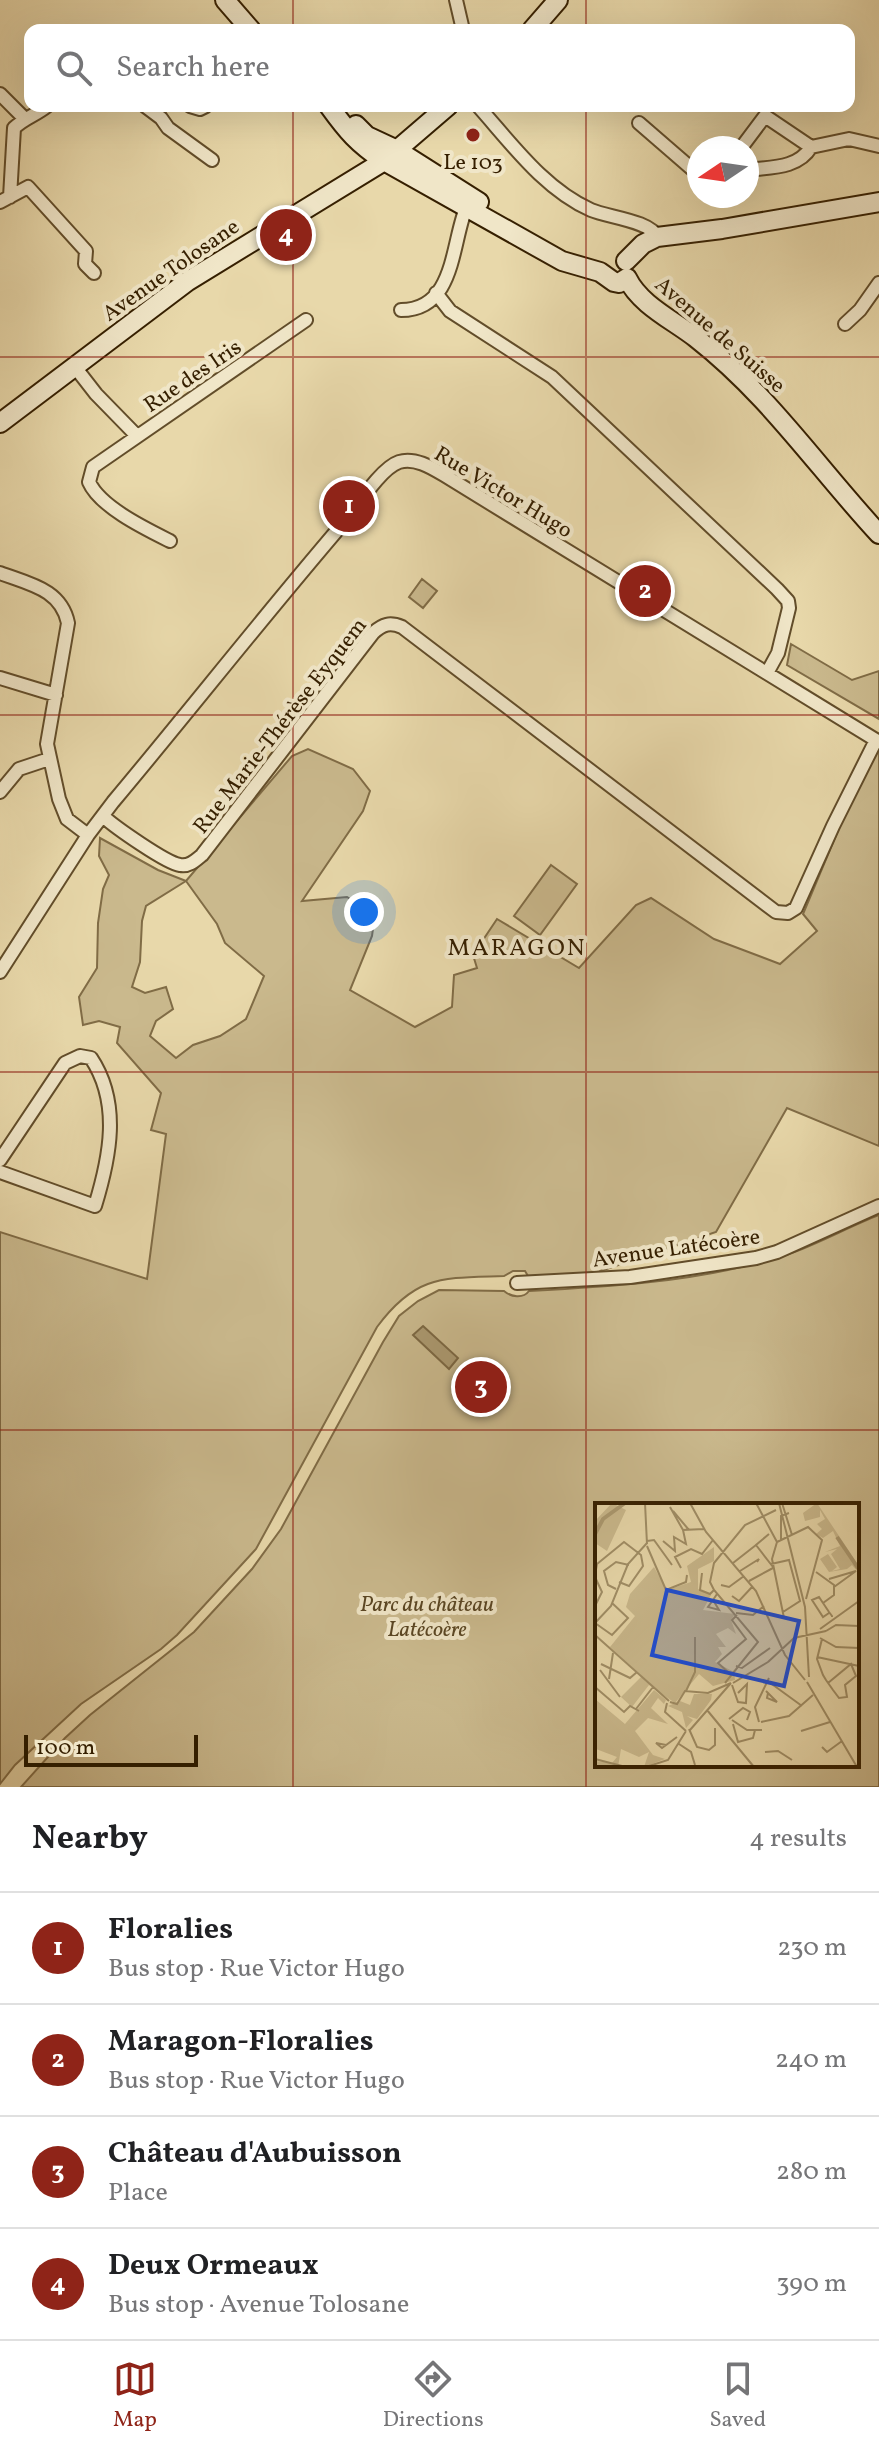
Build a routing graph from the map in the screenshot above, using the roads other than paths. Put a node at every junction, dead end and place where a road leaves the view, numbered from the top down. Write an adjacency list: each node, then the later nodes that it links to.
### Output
1 (225, 0): 4 (street)
2 (456, 0): 5 (street)
3 (558, 0): 6 (street)
4 (246, 24)
5 (462, 24)
6 (537, 24)
7 (0, 94): 13 (street)
8 (40, 112): 13 (street)
9 (153, 112): 19 (street)
10 (339, 112): 18 (street)
11 (441, 112): 18 (street, Avenue Tolosane)
12 (483, 112): 27 (street)
13 (24, 118): 23 (street)
14 (639, 123): 20 (street)
15 (750, 136): 17 (street)
16 (879, 146): 17 (street)
17 (811, 147): 21 (street)
18 (391, 155): 24 (street); 35 (street, Avenue Tolosane)
19 (212, 160)
20 (687, 165)
21 (759, 168)
22 (879, 193): 26 (street)
23 (5, 199): 29 (street)
24 (468, 202): 28 (street); 31 (street)
25 (879, 202): 26 (street)
26 (829, 210): 27 (street)
27 (657, 237): 28 (street)
28 (617, 269): 38 (street, Avenue de Suisse)
29 (94, 273)
30 (879, 283): 34 (street)
31 (436, 293): 32 (street); 41 (street)
32 (401, 310)
33 (306, 320): 37 (street, Rue des Iris)
34 (845, 324)
35 (75, 367): 36 (street, Avenue Tolosane); 37 (street, Rue des Iris)
36 (0, 423)
37 (137, 436): 39 (street)
38 (879, 534)
39 (170, 541)
40 (0, 573): 43 (street)
41 (767, 673): 44 (street, Rue Victor Hugo); 47 (street, Rue Victor Hugo)
42 (0, 678): 43 (street)
43 (56, 695): 45 (street)
44 (878, 741): 47 (street, Rue Marie-Thérèse Eyquem)
45 (49, 759): 46 (street); 48 (street)
46 (0, 792)
47 (104, 817): 48 (street, Rue Victor Hugo)
48 (88, 835): 49 (street, Rue Victor Hugo)
49 (0, 972)
50 (0, 1160): 51 (street)
51 (0, 1172)
52 (879, 1206): 53 (street, Avenue Latécoère)
53 (517, 1283)

